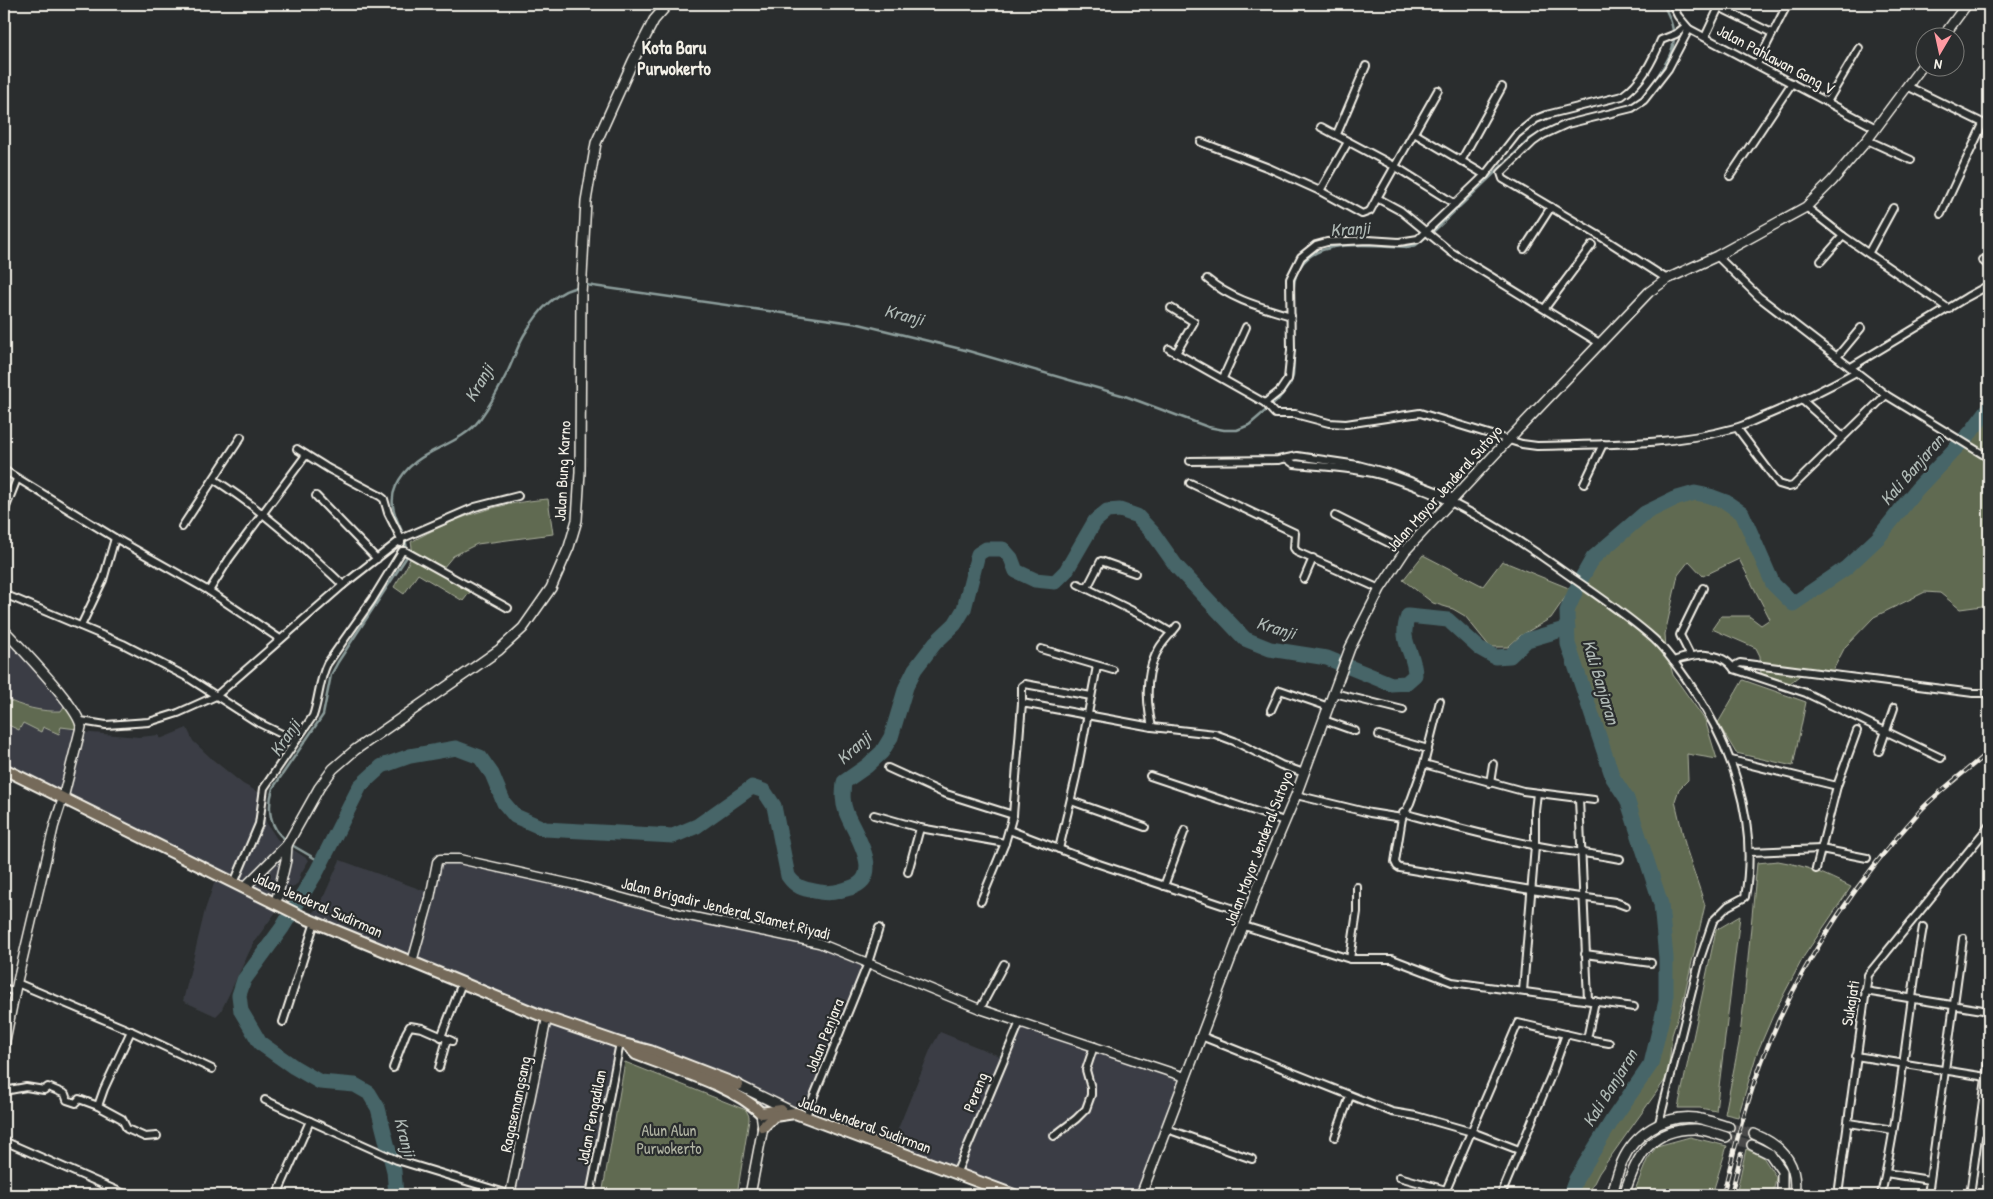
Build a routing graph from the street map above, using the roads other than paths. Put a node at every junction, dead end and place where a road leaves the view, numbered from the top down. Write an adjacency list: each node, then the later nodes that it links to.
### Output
1 (668, 4): 160 (main road, Jalan Bung Karno)
2 (1672, 4): 6 (street, Jalan Pahlawan Gang V)
3 (1967, 4): 7 (main road)
4 (1720, 5): 8 (street); 9 (street)
5 (1787, 5): 8 (street)
6 (1688, 28): 9 (street, Jalan Pahlawan Gang V); 30 (street); 35 (street)
7 (1949, 28)
8 (1772, 34): 11 (street)
9 (1705, 37): 11 (street, Jalan Pahlawan Gang V)
10 (1859, 48): 18 (street)
11 (1757, 64): 14 (street, Jalan Pahlawan Gang V)
12 (1366, 66): 23 (street)
13 (1916, 74): 15 (main road, Jalan Mayor Jenderal Sutoyo)
14 (1792, 83): 18 (street, Jalan Pahlawan Gang V); 31 (street)
15 (1907, 86): 19 (street); 21 (main road, Jalan Mayor Jenderal Sutoyo)
16 (1502, 87): 28 (street)
17 (1438, 90): 22 (street)
18 (1827, 102): 21 (street, Jalan Pahlawan Gang V)
19 (1986, 125): 38 (street)
20 (1321, 127): 23 (street)
21 (1876, 128): 24 (main road, Jalan Mayor Jenderal Sutoyo)
22 (1414, 133): 28 (street); 29 (street)
23 (1336, 134): 26 (street)
24 (1867, 140): 27 (street); 36 (main road, Jalan Mayor Jenderal Sutoyo)
25 (1201, 142): 32 (street)
26 (1348, 142): 29 (street); 32 (street)
27 (1911, 160)
28 (1461, 161): 30 (street)
29 (1396, 167): 33 (street); 34 (street)
30 (1485, 175): 34 (street)
31 (1730, 176)
32 (1320, 191): 33 (street)
33 (1377, 198): 39 (street)
34 (1455, 204): 39 (street)
35 (1551, 207): 42 (street); 48 (street)
36 (1806, 207): 40 (street); 44 (main road, Jalan Mayor Jenderal Sutoyo)
37 (1893, 208): 43 (street)
38 (1941, 214)
39 (1428, 233): 52 (street); 54 (street)
40 (1843, 236): 43 (street); 46 (street)
41 (1592, 245): 52 (street)
42 (1524, 249)
43 (1868, 252): 53 (street)
44 (1717, 256): 48 (main road, Jalan Mayor Jenderal Sutoyo); 60 (street)
45 (1982, 260): 47 (street)
46 (1821, 261)
47 (1989, 266)
48 (1667, 279): 57 (main road, Jalan Mayor Jenderal Sutoyo)
49 (1207, 280): 54 (street)
50 (1989, 285): 53 (street)
51 (1171, 308): 59 (street)
52 (1545, 308): 57 (street)
53 (1950, 309): 61 (street)
54 (1292, 316): 65 (street)
55 (1246, 327): 62 (street)
56 (1861, 328): 60 (street)
57 (1601, 344): 69 (main road, Jalan Mayor Jenderal Sutoyo)
58 (1169, 349): 59 (street)
59 (1176, 353): 62 (street)
60 (1837, 357): 61 (street)
61 (1853, 370): 63 (street); 64 (street)
62 (1223, 378): 65 (street)
63 (1886, 395): 67 (street); 73 (street)
64 (1802, 400): 66 (street); 67 (street)
65 (1266, 404): 69 (street)
66 (1737, 428): 67 (street); 70 (street)
67 (1842, 436)
68 (241, 437): 77 (street)
69 (1508, 440): 70 (street); 82 (main road, Jalan Mayor Jenderal Sutoyo)
70 (1603, 444): 79 (street)
71 (297, 448): 72 (street)
72 (306, 455): 84 (street); 88 (street)
73 (1989, 458)
74 (1190, 461): 82 (street)
75 (4, 470): 76 (street)
76 (17, 479): 83 (street); 87 (street)
77 (215, 480): 84 (street); 86 (street)
78 (1190, 483): 91 (street)
79 (1584, 484)
80 (316, 496): 92 (street)
81 (518, 496): 88 (street)
82 (1453, 500): 89 (main road, Jalan Mayor Jenderal Sutoyo); 110 (street)
83 (4, 512)
84 (262, 513): 96 (street); 100 (street)
85 (1335, 516): 89 (street)
86 (182, 527)
87 (115, 538): 100 (street); 103 (street)
88 (402, 539): 90 (street); 92 (street)
89 (1405, 551): 99 (main road, Jalan Mayor Jenderal Sutoyo)
90 (405, 552): 102 (street); 132 (street)
91 (1313, 558): 94 (street); 99 (street)
92 (377, 559): 96 (street)
93 (1134, 573): 97 (street)
94 (1304, 579)
95 (1078, 584): 97 (street)
96 (343, 585): 107 (street)
97 (1087, 588): 106 (street)
98 (1703, 588): 109 (street)
99 (1380, 589): 114 (main road, Jalan Mayor Jenderal Sutoyo)
100 (209, 591): 107 (street)
101 (4, 594): 103 (street)
102 (508, 608)
103 (81, 626): 116 (street)
104 (1177, 626): 106 (street)
105 (4, 630): 125 (main road)
106 (1172, 633): 127 (street)
107 (280, 638): 116 (street)
108 (1041, 649): 111 (street)
109 (1690, 655): 110 (street); 112 (street)
110 (1673, 660): 136 (street)
111 (1097, 666): 113 (street); 117 (street)
112 (1734, 669): 115 (street); 130 (street)
113 (1113, 670)
114 (1334, 692): 120 (main road, Jalan Mayor Jenderal Sutoyo); 123 (street)
115 (1989, 693)
116 (216, 696): 125 (street); 132 (street)
117 (1091, 696): 119 (street); 124 (street)
118 (1440, 701): 133 (street)
119 (1022, 703): 124 (street); 152 (street)
120 (1328, 707): 122 (street); 126 (main road, Jalan Mayor Jenderal Sutoyo)
121 (1894, 708): 130 (street)
122 (1271, 710)
123 (1403, 710)
124 (1087, 716): 127 (street); 149 (street)
125 (81, 720): 147 (main road)
126 (1324, 720): 128 (street); 141 (main road, Jalan Mayor Jenderal Sutoyo)
127 (1152, 727): 141 (street)
128 (1355, 731)
129 (1857, 731): 144 (street)
130 (1886, 731): 134 (street); 135 (street)
131 (1379, 736): 133 (street)
132 (296, 742): 171 (street)
133 (1428, 749): 137 (street)
134 (1879, 751)
135 (1941, 758)
136 (1731, 760): 144 (street); 166 (street)
137 (1424, 764): 143 (street); 153 (street)
138 (1493, 764): 143 (street)
139 (888, 768): 152 (street)
140 (4, 769): 147 (main road, Jalan Jenderal Sudirman)
141 (1304, 773): 146 (main road, Jalan Mayor Jenderal Sutoyo)
142 (1150, 776): 154 (street)
143 (1490, 783): 145 (street)
144 (1837, 786): 164 (street)
145 (1537, 793): 148 (street); 162 (street)
146 (1296, 795): 153 (street); 154 (main road, Jalan Mayor Jenderal Sutoyo)
147 (63, 798): 171 (main road, Jalan Jenderal Sudirman); 193 (street)
148 (1579, 799): 150 (street); 165 (street)
149 (1071, 800): 156 (street); 163 (street)
150 (1594, 800)
151 (874, 815): 157 (street)
152 (1013, 815): 158 (street)
153 (1403, 816): 162 (street); 174 (street)
154 (1284, 821): 179 (main road, Jalan Mayor Jenderal Sutoyo)
155 (1989, 826): 195 (street, Sukajati)
156 (1145, 827)
157 (920, 828): 161 (street); 170 (street)
158 (1009, 830): 161 (street); 163 (street)
159 (1186, 830): 172 (street)
160 (289, 842): 171 (main road); 177 (main road)
161 (1005, 843): 176 (street)
162 (1535, 846): 165 (street); 174 (street)
163 (1059, 849): 172 (street)
164 (1821, 849): 166 (street); 167 (street); 169 (street)
165 (1581, 852): 168 (street); 175 (street)
166 (1750, 852): 234 (street)
167 (1867, 858)
168 (1620, 859)
169 (1816, 869)
170 (908, 872)
171 (239, 885): 177 (main road, Jalan Jenderal Sudirman)
172 (1164, 886): 179 (street)
173 (1357, 887): 186 (street)
174 (1531, 890): 175 (street); 194 (street)
175 (1582, 897): 178 (street); 185 (street)
176 (982, 902)
177 (278, 904): 180 (main road, Jalan Jenderal Sudirman)
178 (1626, 906)
179 (1249, 914): 181 (main road, Jalan Mayor Jenderal Sutoyo)
180 (310, 920): 187 (main road, Jalan Jenderal Sudirman); 204 (street)
181 (1244, 926): 186 (street); 208 (main road, Jalan Mayor Jenderal Sutoyo)
182 (1922, 927): 196 (street)
183 (880, 928): 188 (street, Jalan Penjara)
184 (1963, 938): 199 (street)
185 (1585, 954): 189 (street); 197 (street)
186 (1350, 959): 194 (street)
187 (412, 962): 188 (street, Jalan Brigadir Jenderal Slamet Riyadi); 191 (main road, Jalan Jenderal Sudirman)
188 (868, 963): 201 (street, Jalan Brigadir Jenderal Slamet Riyadi); 231 (street, Jalan Penjara)
189 (1651, 963)
190 (1004, 964): 201 (street)
191 (462, 983): 203 (main road, Jalan Jenderal Sudirman); 209 (street)
192 (4, 988): 193 (street)
193 (16, 988): 206 (street); 214 (street)
194 (1522, 991): 197 (street)
195 (1865, 991): 196 (street); 215 (street, Sukajati)
196 (1910, 999): 199 (street); 217 (street)
197 (1588, 1000): 198 (street)
198 (1595, 1001): 200 (street); 210 (street)
199 (1954, 1006): 202 (street); 221 (street)
200 (1634, 1007)
201 (980, 1008): 205 (street, Jalan Brigadir Jenderal Slamet Riyadi)
202 (1989, 1011)
203 (547, 1018): 212 (main road, Jalan Jenderal Sudirman); 258 (street, Ragasemangsang)
204 (283, 1022)
205 (1020, 1022): 213 (street, Jalan Brigadir Jenderal Slamet Riyadi); 252 (street, Pereng)
206 (132, 1031): 218 (street); 228 (street)
207 (1566, 1034): 210 (street); 240 (street); 249 (street)
208 (1201, 1036): 222 (main road, Jalan Mayor Jenderal Sutoyo); 226 (street)
209 (446, 1039): 219 (street); 220 (street)
210 (1587, 1039): 211 (street)
211 (1609, 1043)
212 (624, 1044): 224 (main road, Jalan Jenderal Sudirman); 229 (main road, Jalan Jenderal Sudirman); 259 (street, Jalan Pengadilan)
213 (1094, 1046): 222 (street, Jalan Brigadir Jenderal Slamet Riyadi); 244 (street)
214 (4, 1048)
215 (1856, 1056): 217 (street); 233 (street, Sukajati)
216 (1989, 1057): 223 (street)
217 (1902, 1064): 221 (street); 238 (street)
218 (212, 1068)
219 (393, 1068)
220 (439, 1068)
221 (1945, 1070): 223 (street); 254 (street)
222 (1184, 1077): 237 (main road, Jalan Mayor Jenderal Sutoyo)
223 (1986, 1077): 239 (street)
224 (738, 1085): 230 (main road)
225 (4, 1091): 228 (street)
226 (1350, 1096): 240 (street); 245 (street)
227 (265, 1100): 232 (street)
228 (98, 1106): 243 (street)
229 (761, 1113): 230 (main road, Jalan Jenderal Sudirman); 235 (main road)
230 (793, 1114): 231 (main road, Jalan Jenderal Sudirman); 235 (main road)
231 (805, 1118): 252 (main road, Jalan Jenderal Sudirman)
232 (310, 1121): 257 (street); 258 (street)
233 (1849, 1122): 238 (street); 268 (street, Sukajati)
234 (1659, 1123): 236 (main road); 264 (main road)
235 (763, 1127): 260 (main road)
236 (1729, 1127)
237 (1167, 1128): 250 (street); 262 (main road, Jalan Mayor Jenderal Sutoyo)
238 (1893, 1130): 251 (street)
239 (1979, 1131): 241 (street); 271 (street)
240 (1472, 1132): 249 (street); 255 (street)
241 (1989, 1133)
242 (1754, 1134): 267 (main road)
243 (157, 1136)
244 (1054, 1136)
245 (1335, 1137)
246 (1726, 1137): 265 (main road)
247 (4, 1142): 256 (street)
248 (1752, 1145): 266 (main road)
249 (1519, 1150): 263 (street)
250 (1252, 1159)
251 (1886, 1172): 254 (street); 269 (street)
252 (956, 1174): 261 (main road, Jalan Jenderal Sudirman)
253 (1398, 1177): 255 (street)
254 (1929, 1180): 270 (street)
255 (1445, 1192)
256 (127, 1195)
257 (277, 1195)
258 (511, 1195)
259 (590, 1195)
260 (750, 1195)
261 (1014, 1195)
262 (1141, 1195)
263 (1501, 1195)
264 (1612, 1195)
265 (1624, 1195)
266 (1782, 1195)
267 (1794, 1195)
268 (1838, 1195)
269 (1881, 1195)
270 (1928, 1195)
271 (1970, 1195)

